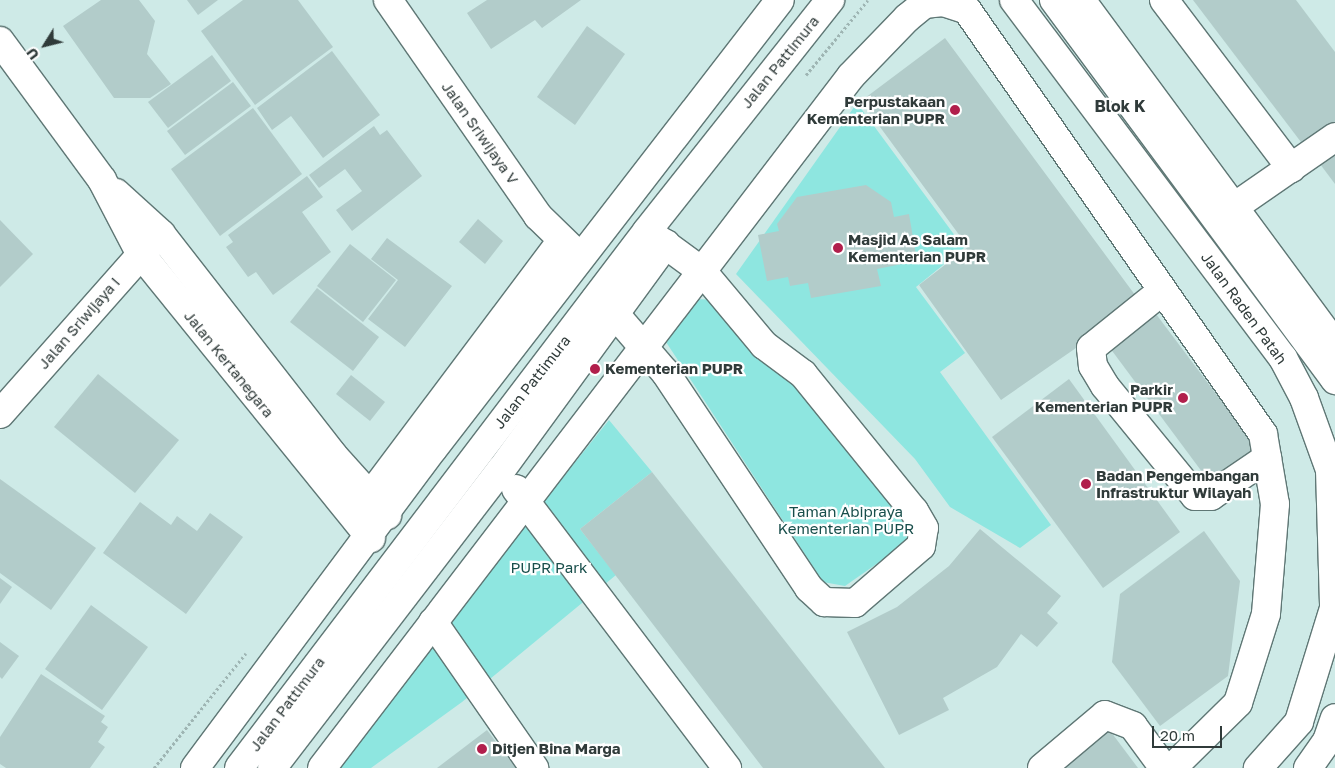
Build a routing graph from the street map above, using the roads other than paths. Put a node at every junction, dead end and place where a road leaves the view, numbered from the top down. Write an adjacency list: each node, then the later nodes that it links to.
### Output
1 (388, 0): 15 (street, Jalan Sriwijaya V)
2 (780, 0): 15 (street)
3 (830, 0): 14 (street, Jalan Pattimura)
4 (1014, 0): 44 (street, Jalan Raden Patah)
5 (1054, 0): 18 (street, Jalan Raden Patah)
6 (1082, 0): 12 (street, Jalan Raden Patah)
7 (1164, 0): 10 (street)
8 (0, 42): 11 (street, Jalan Kertanegara)
9 (1335, 137): 10 (street)
10 (1290, 168): 12 (street)
11 (102, 180): 13 (street, Jalan Kertanegara); 16 (street, Jalan Kertanegara)
12 (1234, 207): 18 (street, Jalan Raden Patah)
13 (161, 234): 16 (street, Jalan Sriwijaya I); 28 (street, Jalan Kertanegara)
14 (656, 238): 17 (street); 20 (street, Jalan Pattimura)
15 (572, 250): 28 (street)
16 (140, 253): 23 (street, Jalan Sriwijaya I); 29 (street, Jalan Kertanegara)
17 (703, 272): 19 (street); 21 (street); 21 (street)
18 (1271, 275): 22 (street, Jalan Raden Patah)
19 (1162, 291): 25 (street); 25 (street)
20 (604, 307): 21 (street); 24 (street, Jalan Pattimura); 26 (street, Jalan Pattimura)
21 (646, 350): 27 (street)
22 (1335, 378)
23 (0, 414)
24 (483, 446): 26 (street); 32 (street, Jalan Pattimura)
25 (1267, 458): 43 (street)
26 (501, 470): 27 (street); 37 (street, Jalan Pattimura)
27 (528, 505): 30 (street); 40 (street)
28 (378, 506): 29 (street)
29 (362, 528): 31 (street)
30 (433, 622): 38 (street); 39 (street)
31 (259, 683): 32 (street); 33 (street)
32 (288, 703): 35 (street, Jalan Pattimura)
33 (225, 728): 35 (street); 36 (street)
34 (1332, 737): 45 (street)
35 (246, 759)
36 (195, 768)
37 (272, 768)
38 (322, 768)
39 (534, 768)
40 (727, 768)
41 (1042, 768): 42 (street)
42 (1164, 768)
43 (1172, 768)
44 (1258, 768)
45 (1308, 768)

